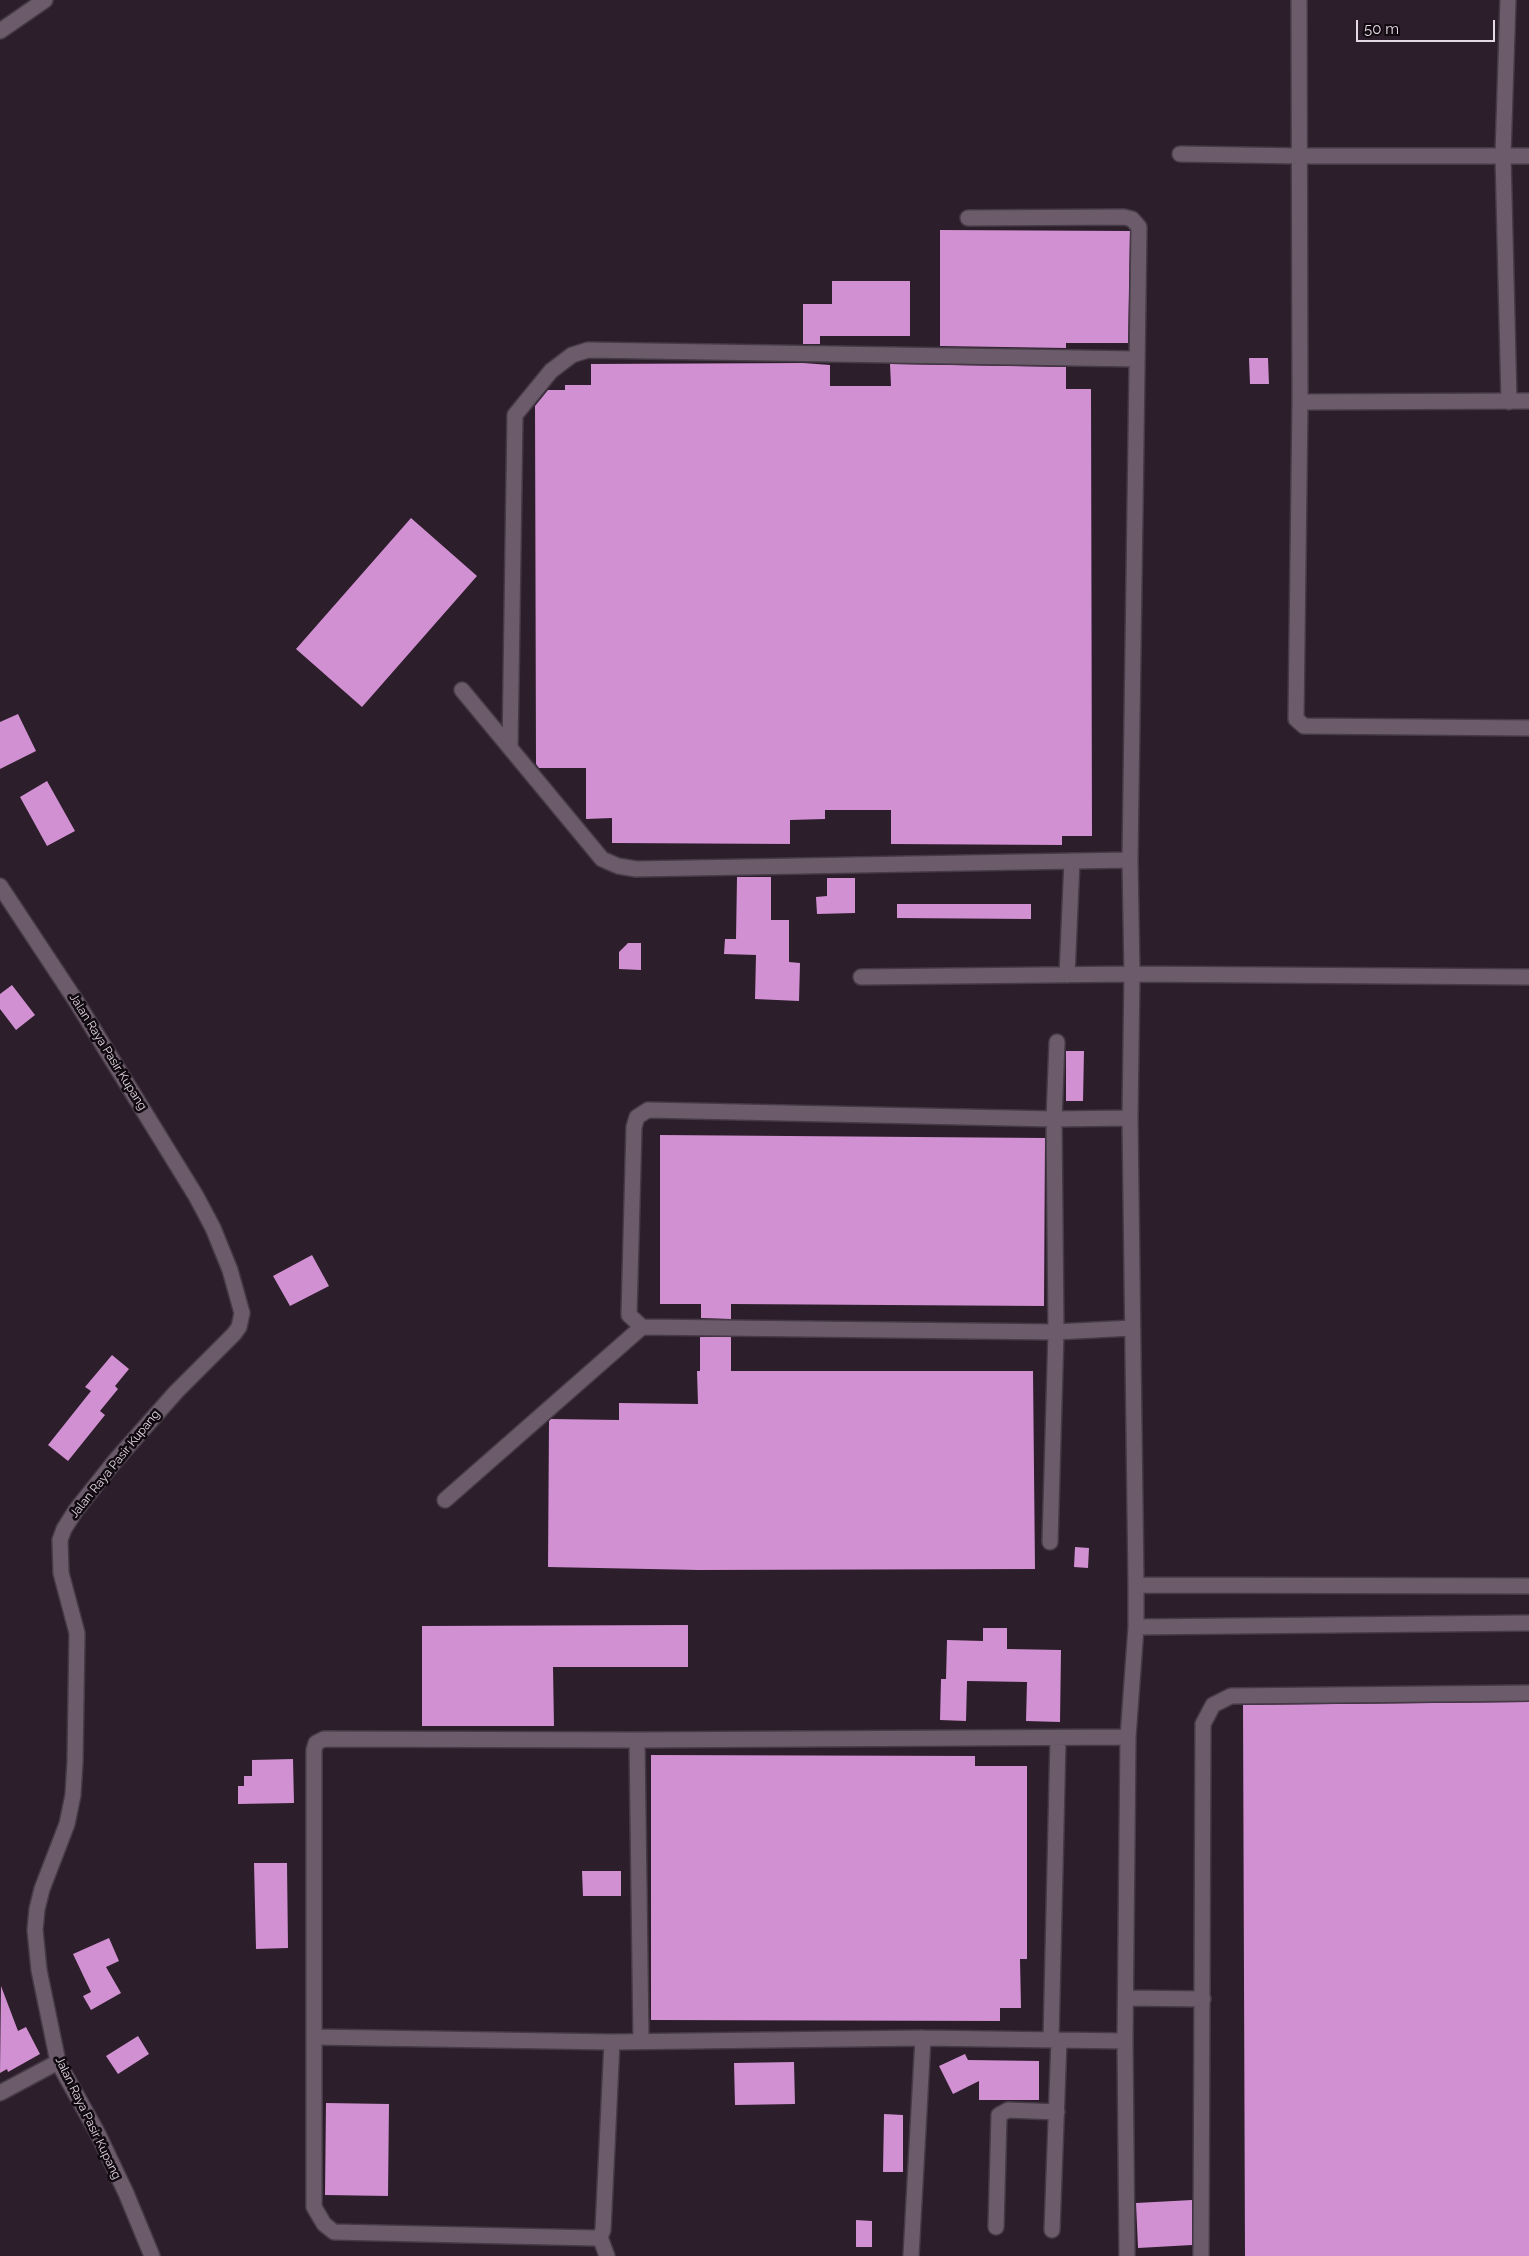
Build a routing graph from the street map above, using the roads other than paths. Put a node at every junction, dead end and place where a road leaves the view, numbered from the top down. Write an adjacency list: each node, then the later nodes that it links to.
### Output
1 (45, 0): 4 (street)
2 (1299, 0): 7 (street)
3 (1508, 0): 6 (street)
4 (0, 31)
5 (1180, 154): 7 (street)
6 (1503, 155): 7 (street); 8 (street); 12 (street)
7 (1301, 156): 11 (street)
8 (1529, 156)
9 (968, 218): 10 (street)
10 (1137, 359): 16 (street); 17 (street)
11 (1300, 402): 12 (street); 15 (street)
12 (1508, 402): 13 (street)
13 (1529, 402)
14 (462, 690): 16 (street)
15 (1529, 728)
16 (510, 748): 18 (street)
17 (1130, 860): 18 (street); 20 (street)
18 (1072, 861): 21 (street)
19 (0, 886): 48 (street, Jalan Raya Pasir Kupang)
20 (1132, 974): 21 (street); 23 (street); 25 (street)
21 (1067, 975): 22 (street)
22 (861, 977)
23 (1529, 977)
24 (1057, 1042): 26 (street)
25 (1130, 1118): 26 (street); 28 (street)
26 (1054, 1119): 27 (street); 29 (street)
27 (642, 1328): 29 (street); 30 (street)
28 (1132, 1328): 29 (street); 32 (street)
29 (1056, 1332): 31 (street)
30 (445, 1500)
31 (1050, 1542)
32 (1136, 1585): 33 (street); 35 (street)
33 (1529, 1586)
34 (1529, 1622): 35 (street)
35 (1136, 1627): 37 (street)
36 (1529, 1693): 41 (street)
37 (1128, 1737): 38 (street); 40 (street)
38 (1058, 1739): 39 (street); 45 (street)
39 (637, 1740): 42 (street); 44 (street)
40 (1127, 1998): 41 (street); 46 (street)
41 (1203, 1999): 58 (street)
42 (314, 2037): 47 (street); 53 (street)
43 (923, 2038): 44 (street); 45 (street); 56 (street)
44 (640, 2040): 47 (street)
45 (1055, 2040): 46 (street); 50 (street)
46 (1125, 2041): 57 (street)
47 (612, 2042): 53 (street)
48 (58, 2062): 49 (street); 54 (street, Jalan Raya Pasir Kupang)
49 (0, 2093)
50 (1057, 2112): 51 (street); 52 (street)
51 (996, 2227)
52 (1052, 2230)
53 (600, 2236): 55 (street)
54 (152, 2256)
55 (608, 2256)
56 (911, 2256)
57 (1126, 2256)
58 (1201, 2256)

